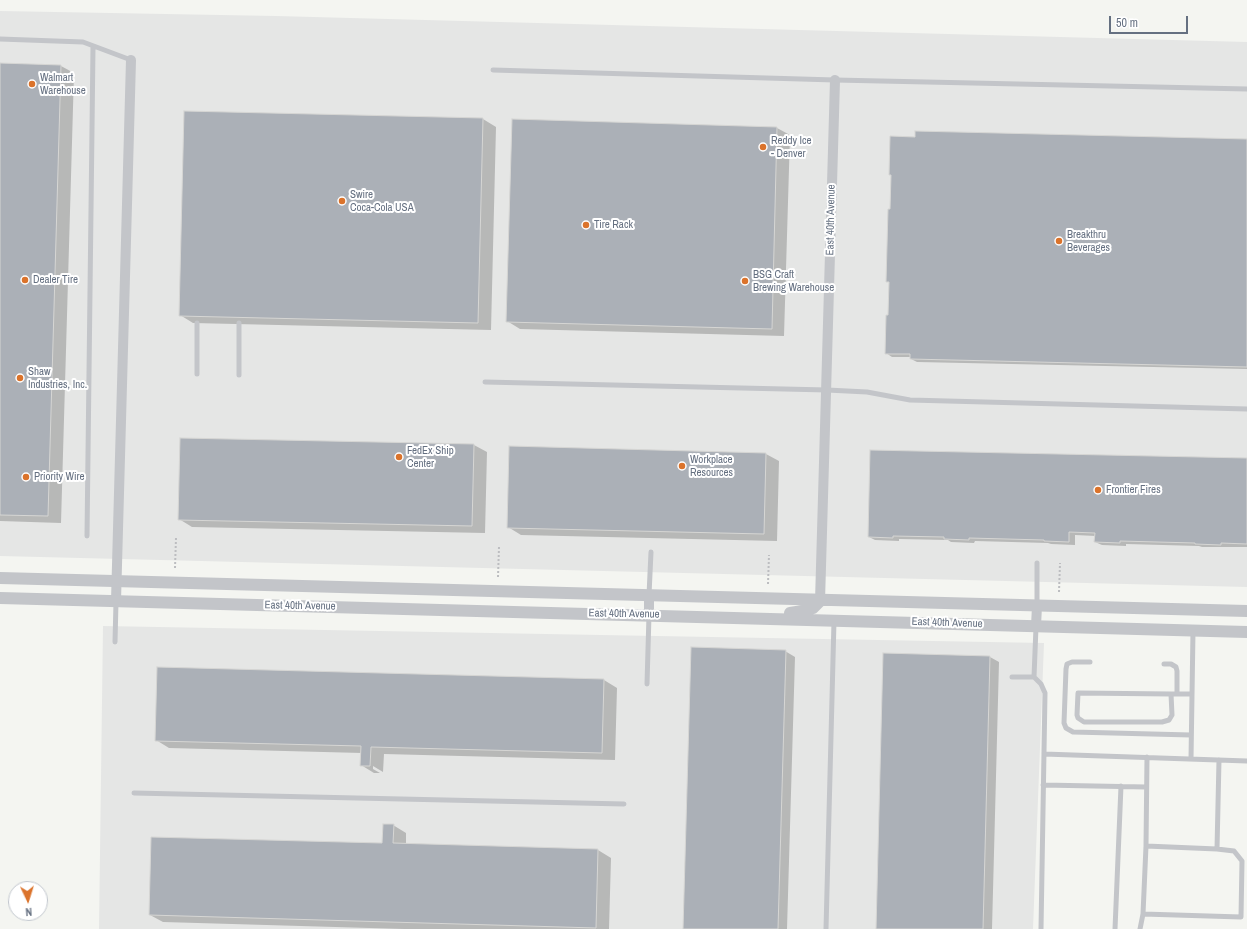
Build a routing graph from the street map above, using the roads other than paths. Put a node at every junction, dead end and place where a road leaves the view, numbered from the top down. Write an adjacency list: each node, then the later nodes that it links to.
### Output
1 (0, 40): 2 (lane)
2 (93, 47): 3 (lane); 14 (lane)
3 (131, 60): 18 (street)
4 (493, 70): 5 (lane)
5 (835, 80): 6 (lane); 12 (street, East 40th Avenue)
6 (1247, 89)
7 (239, 323): 10 (lane)
8 (197, 324): 9 (lane)
9 (197, 374)
10 (239, 375)
11 (485, 382): 12 (lane)
12 (827, 390): 13 (lane); 22 (street, East 40th Avenue)
13 (1247, 409)
14 (87, 536)
15 (651, 552): 19 (lane)
16 (1037, 563): 23 (lane)
17 (0, 578): 18 (street, East 40th Avenue)
18 (116, 581): 19 (street, East 40th Avenue); 21 (street)
19 (650, 595): 22 (street, East 40th Avenue); 25 (street)
20 (0, 598): 21 (street, East 40th Avenue)
21 (116, 601): 25 (street, East 40th Avenue); 31 (lane)
22 (820, 601): 23 (street, East 40th Avenue); 26 (street)
23 (1036, 606): 24 (street, East 40th Avenue); 28 (street)
24 (1247, 612)
25 (649, 615): 26 (street, East 40th Avenue); 36 (lane)
26 (758, 618): 27 (street, East 40th Avenue)
27 (834, 620): 28 (street, East 40th Avenue); 53 (lane)
28 (1036, 626): 29 (street, East 40th Avenue); 35 (lane)
29 (1193, 630): 30 (street, East 40th Avenue); 38 (lane)
30 (1247, 632)
31 (115, 642)
32 (1090, 662): 39 (lane)
33 (1164, 664): 37 (lane)
34 (1012, 677): 35 (lane)
35 (1034, 678): 40 (lane)
36 (647, 684)
37 (1174, 694): 37 (lane); 38 (lane)
38 (1192, 694): 39 (lane)
39 (1191, 735): 42 (lane)
40 (1044, 754): 41 (lane); 45 (lane)
41 (1147, 757): 42 (lane); 47 (lane)
42 (1191, 759): 43 (lane)
43 (1219, 760): 44 (lane); 51 (lane)
44 (1247, 761)
45 (1044, 785): 46 (lane); 54 (lane)
46 (1121, 786): 47 (lane); 55 (lane)
47 (1146, 787): 50 (lane)
48 (134, 793): 49 (lane)
49 (624, 804)
50 (1146, 846): 51 (lane); 52 (lane)
51 (1217, 849): 52 (lane)
52 (1143, 914): 56 (lane)
53 (826, 929)
54 (1041, 929)
55 (1115, 929)
56 (1140, 929)

